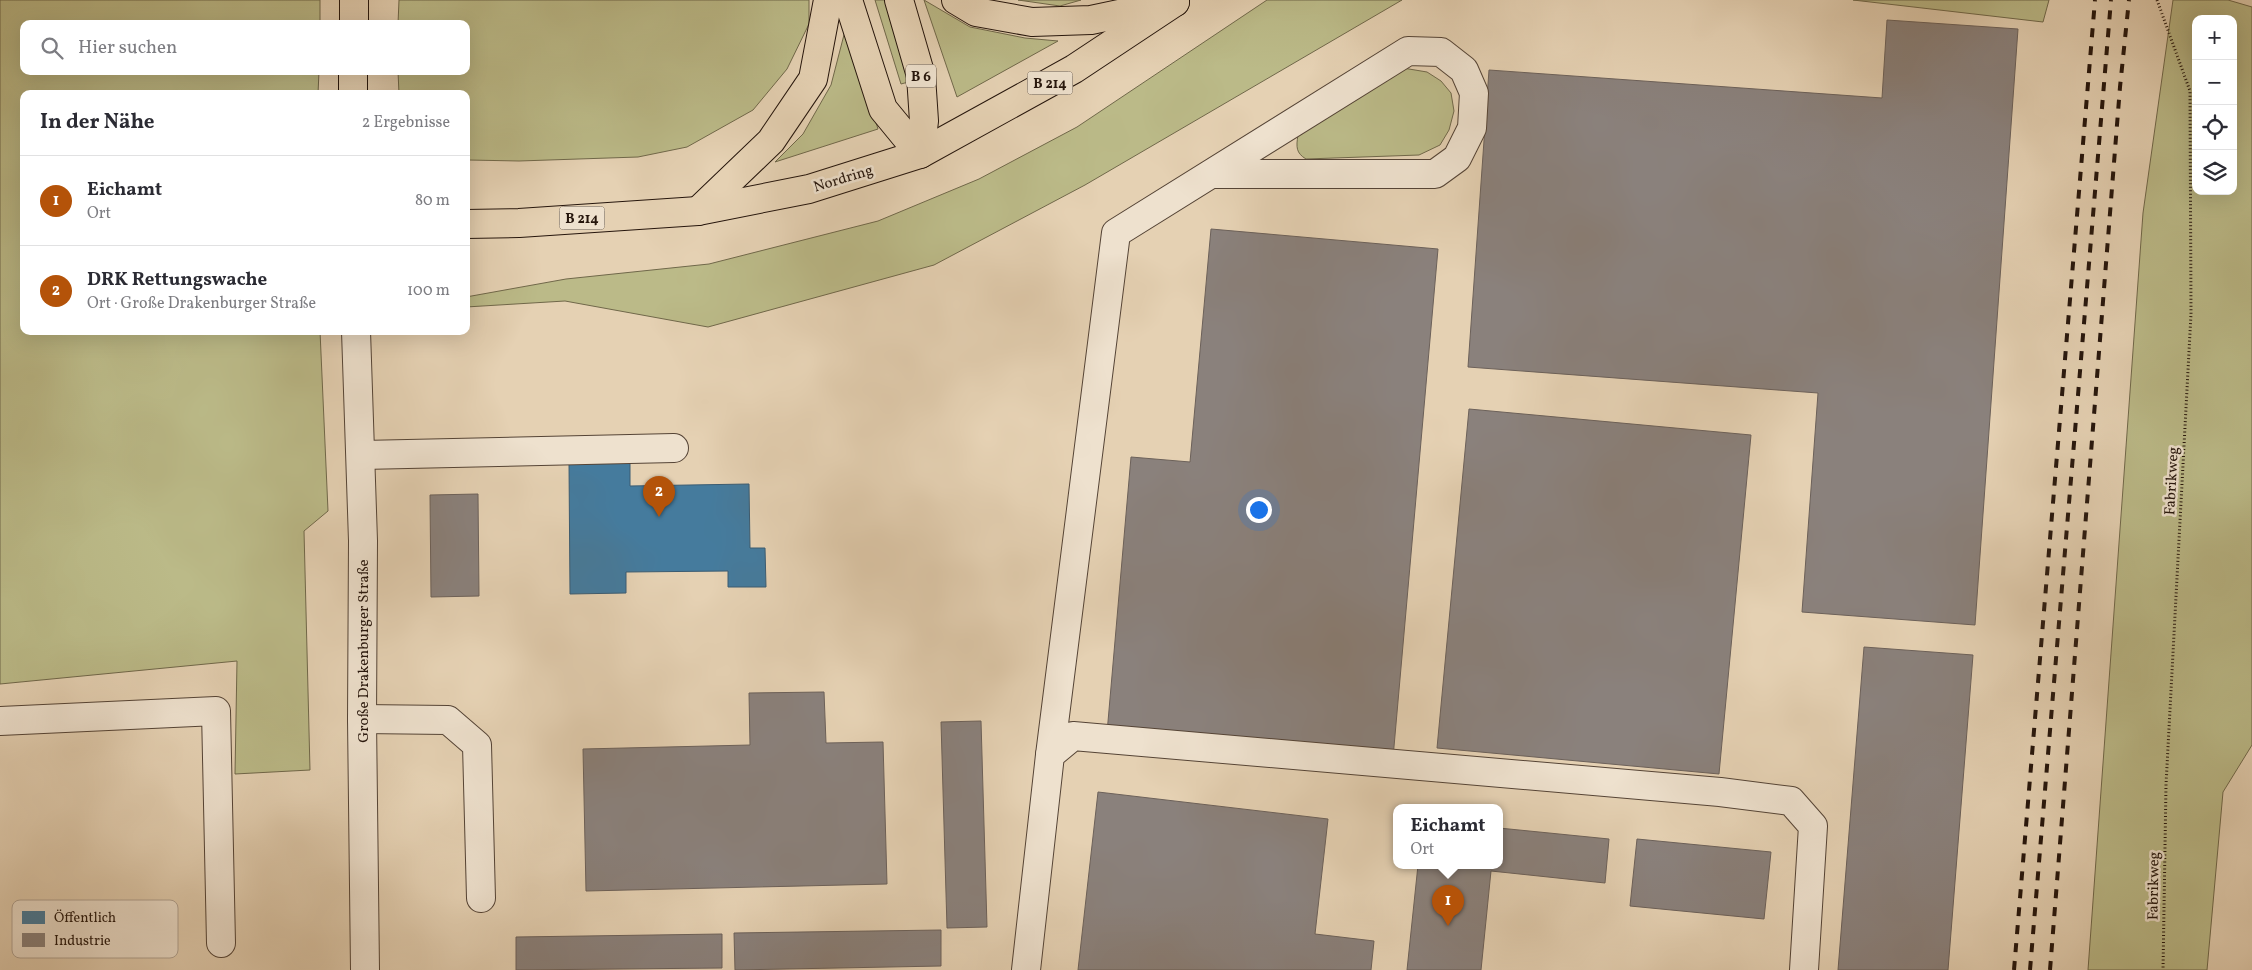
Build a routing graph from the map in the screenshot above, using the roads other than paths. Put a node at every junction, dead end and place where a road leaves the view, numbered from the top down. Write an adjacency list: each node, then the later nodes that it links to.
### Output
1 (354, 0): 7 (main road)
2 (828, 0): 12 (main road)
3 (848, 0): 10 (main road)
4 (899, 0): 10 (main road, B 6)
5 (956, 0): 6 (main road)
6 (1176, 1): 10 (main road, Nordring / B 214)
7 (354, 20)
8 (354, 75): 9 (main road)
9 (353, 90)
10 (920, 154): 12 (main road, Nordring / B 214)
11 (1211, 174): 11 (street); 19 (street)
12 (698, 211): 13 (main road, Nordring / B 214)
13 (470, 224)
14 (356, 335): 16 (street, Große Drakenburger Straße)
15 (674, 448): 16 (street)
16 (362, 455): 17 (street, Große Drakenburger Straße)
17 (362, 719): 20 (street); 22 (street, Große Drakenburger Straße)
18 (0, 721): 21 (street)
19 (1050, 755): 23 (street); 24 (street)
20 (481, 898)
21 (221, 943)
22 (365, 970)
23 (1026, 970)
24 (1804, 970)

